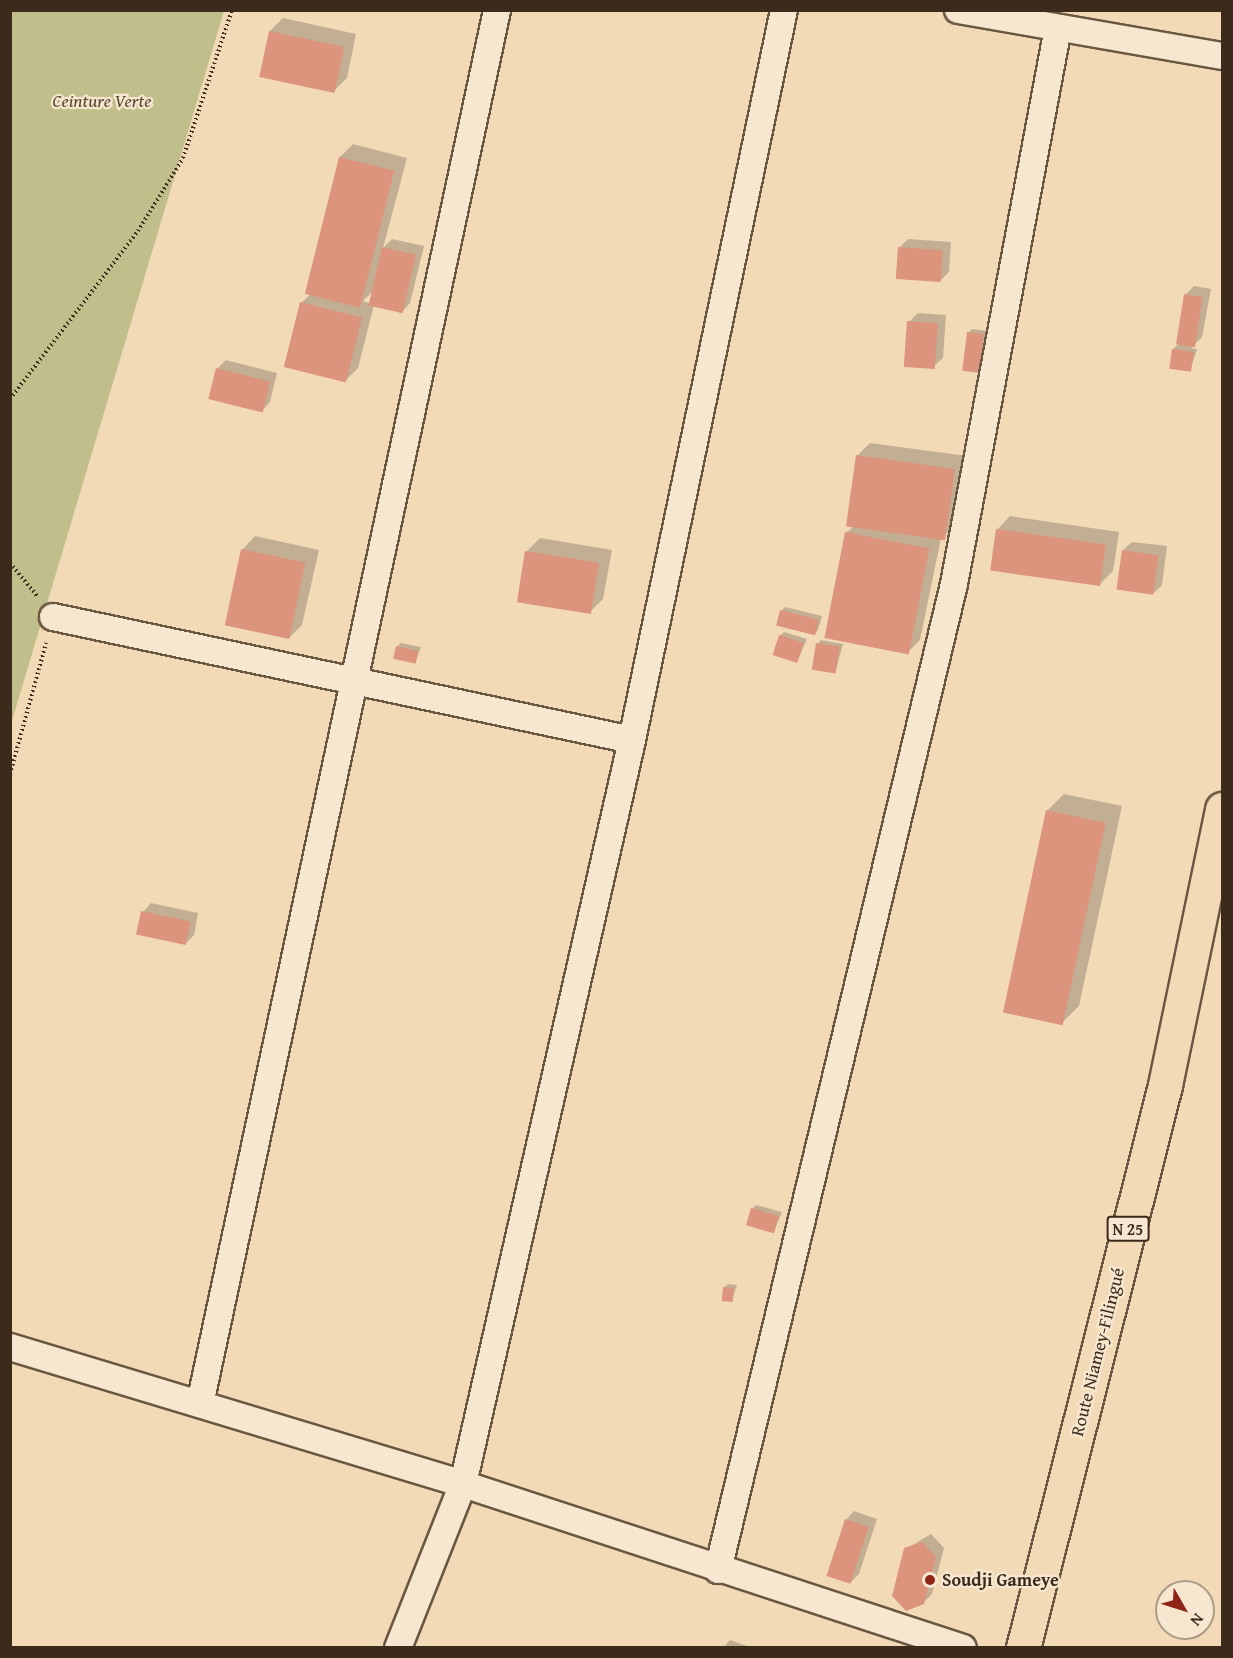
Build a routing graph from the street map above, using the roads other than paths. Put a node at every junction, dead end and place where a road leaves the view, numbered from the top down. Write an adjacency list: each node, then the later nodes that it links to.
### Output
1 (497, 10): 7 (street)
2 (784, 10): 8 (street)
3 (958, 10): 4 (street)
4 (1058, 28): 5 (street); 13 (street)
5 (1222, 56)
6 (53, 616): 7 (street)
7 (354, 680): 8 (street); 11 (street)
8 (632, 740): 12 (street)
9 (1222, 809): 16 (main road, Route Niamey-Filingué / N 25)
10 (10, 1347): 11 (street)
11 (200, 1404): 12 (street)
12 (463, 1484): 13 (street); 14 (street)
13 (718, 1570): 15 (street)
14 (398, 1647)
15 (963, 1647)
16 (1023, 1647)

